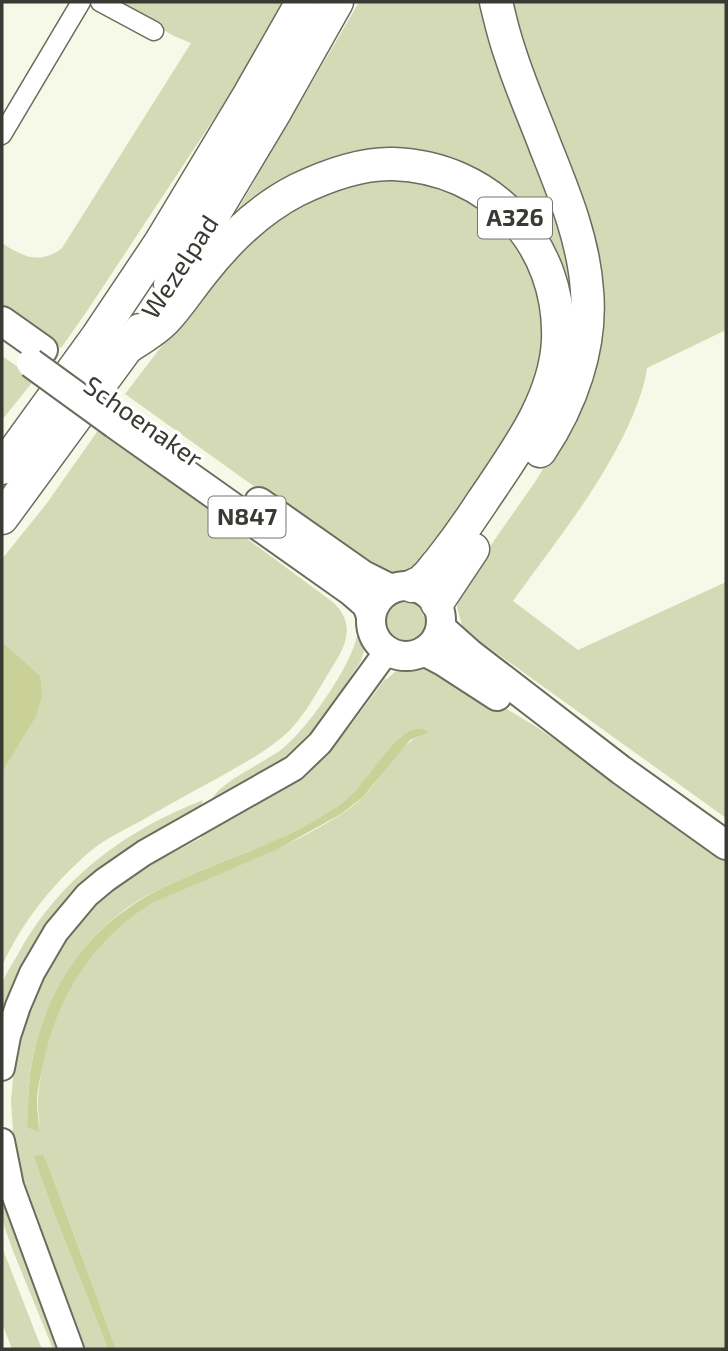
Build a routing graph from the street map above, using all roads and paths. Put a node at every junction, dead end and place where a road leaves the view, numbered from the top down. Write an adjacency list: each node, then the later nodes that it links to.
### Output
1 (81, 2): 7 (street)
2 (100, 2): 6 (street)
3 (302, 2): 14 (highway, Wezelpad)
4 (337, 2): 11 (highway, Wezelpad / A326)
5 (496, 2): 18 (highway, A326)
6 (155, 31)
7 (9, 108): 8 (street)
8 (2, 135)
9 (2, 321): 12 (main road, Schoenaker / N847)
10 (2, 343): 12 (main road, Schoenaker / N847)
11 (128, 347): 17 (highway, Wezelpad / A326); 18 (highway, A326)
12 (37, 357): 13 (main road, Schoenaker / N847, bridge)
13 (120, 417): 18 (main road, Schoenaker / N847); 19 (main road, Schoenaker / N847)
14 (32, 427): 15 (highway); 16 (highway, Wezelpad)
15 (2, 445)
16 (2, 468)
17 (2, 518)
18 (420, 602): 19 (main road); 21 (main road); 22 (main road, Schoenaker / N847)
19 (371, 616): 20 (main road, N847)
20 (387, 651): 21 (main road); 24 (main road)
21 (425, 651): 22 (main road, Schoenaker / N847)
22 (621, 770): 23 (main road, Schoenaker / N847)
23 (726, 845)
24 (2, 1068)
25 (2, 1141): 26 (main road)
26 (71, 1349)

